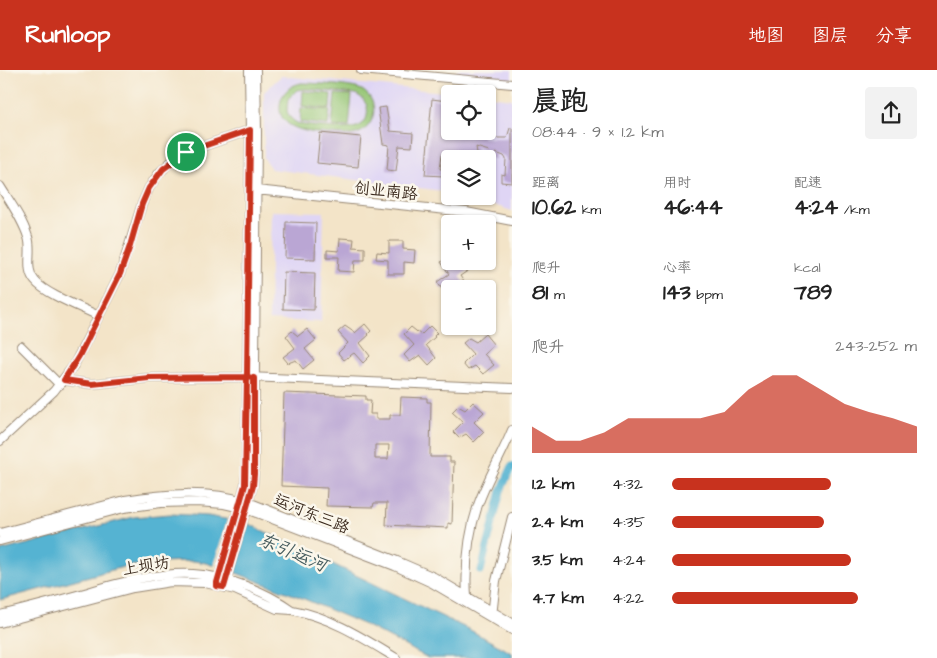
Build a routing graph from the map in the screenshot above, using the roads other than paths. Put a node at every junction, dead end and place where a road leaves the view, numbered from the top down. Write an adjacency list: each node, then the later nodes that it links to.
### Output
1 (249, 70): 5 (street)
2 (256, 70): 7 (street)
3 (362, 70): 4 (street)
4 (512, 84)
5 (250, 130): 9 (street); 11 (street)
6 (0, 186): 9 (street)
7 (256, 190): 8 (street, 创业南路); 11 (street)
8 (512, 221)
9 (99, 316): 12 (street)
10 (21, 346): 12 (street)
11 (251, 378): 12 (street); 13 (street); 16 (street)
12 (62, 382): 15 (street)
13 (512, 388)
14 (512, 430): 21 (street)
15 (0, 441)
16 (243, 505): 18 (street, 运河东三路); 19 (street, 运河东三路); 20 (street); 21 (street, 运河东三路); 22 (street, 运河东三路)
17 (512, 517): 22 (street)
18 (0, 534)
19 (0, 541)
20 (222, 579): 23 (street, 上坝坊); 25 (street, 上坝坊); 27 (street, 上坝坊)
21 (467, 597): 22 (street, 运河东三路)
22 (492, 615): 24 (street, 运河东三路); 26 (street, 运河东三路)
23 (0, 616)
24 (512, 623)
25 (0, 624)
26 (512, 630)
27 (396, 658)

